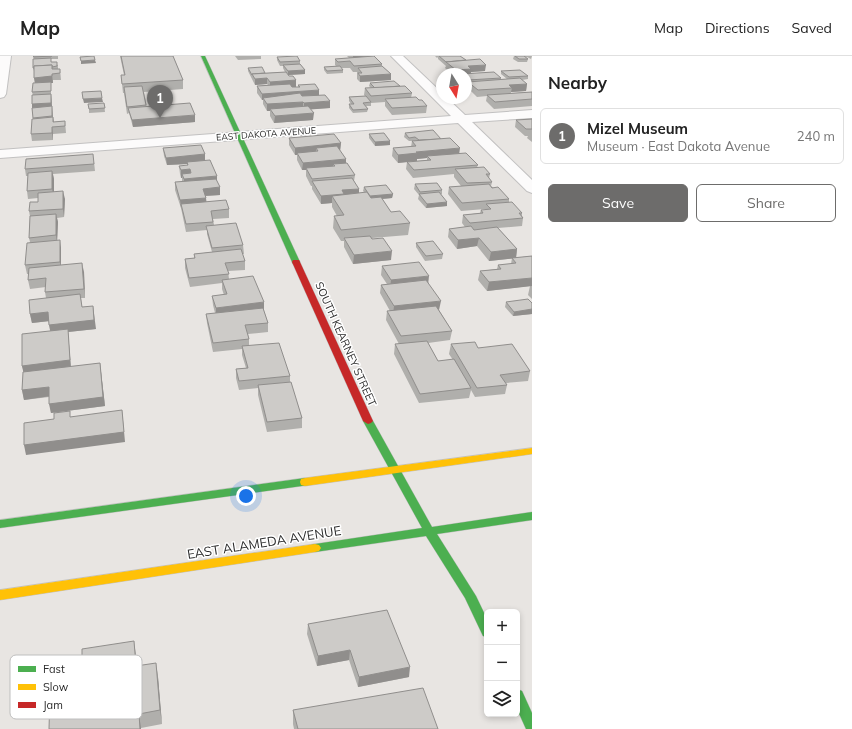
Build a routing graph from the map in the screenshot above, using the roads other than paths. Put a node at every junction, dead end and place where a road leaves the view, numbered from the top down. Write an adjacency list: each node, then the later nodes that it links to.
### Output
1 (5, 56): 4 (street)
2 (203, 56): 7 (street, SOUTH KEARNEY STREET)
3 (397, 56): 6 (street)
4 (0, 94)
5 (532, 114): 6 (street, EAST DAKOTA AVENUE)
6 (461, 119): 7 (street, EAST DAKOTA AVENUE); 9 (street)
7 (239, 136): 8 (street, EAST DAKOTA AVENUE); 11 (street, SOUTH KEARNEY STREET)
8 (0, 154)
9 (532, 188)
10 (532, 450): 11 (street)
11 (395, 470): 13 (street); 14 (street, SOUTH KEARNEY STREET)
12 (532, 516): 14 (street, EAST ALAMEDA AVENUE)
13 (0, 524)
14 (429, 531): 15 (street, EAST ALAMEDA AVENUE); 16 (street, SOUTH KEARNEY STREET)
15 (0, 595)
16 (484, 626)
17 (520, 702): 18 (street)
18 (532, 728)

